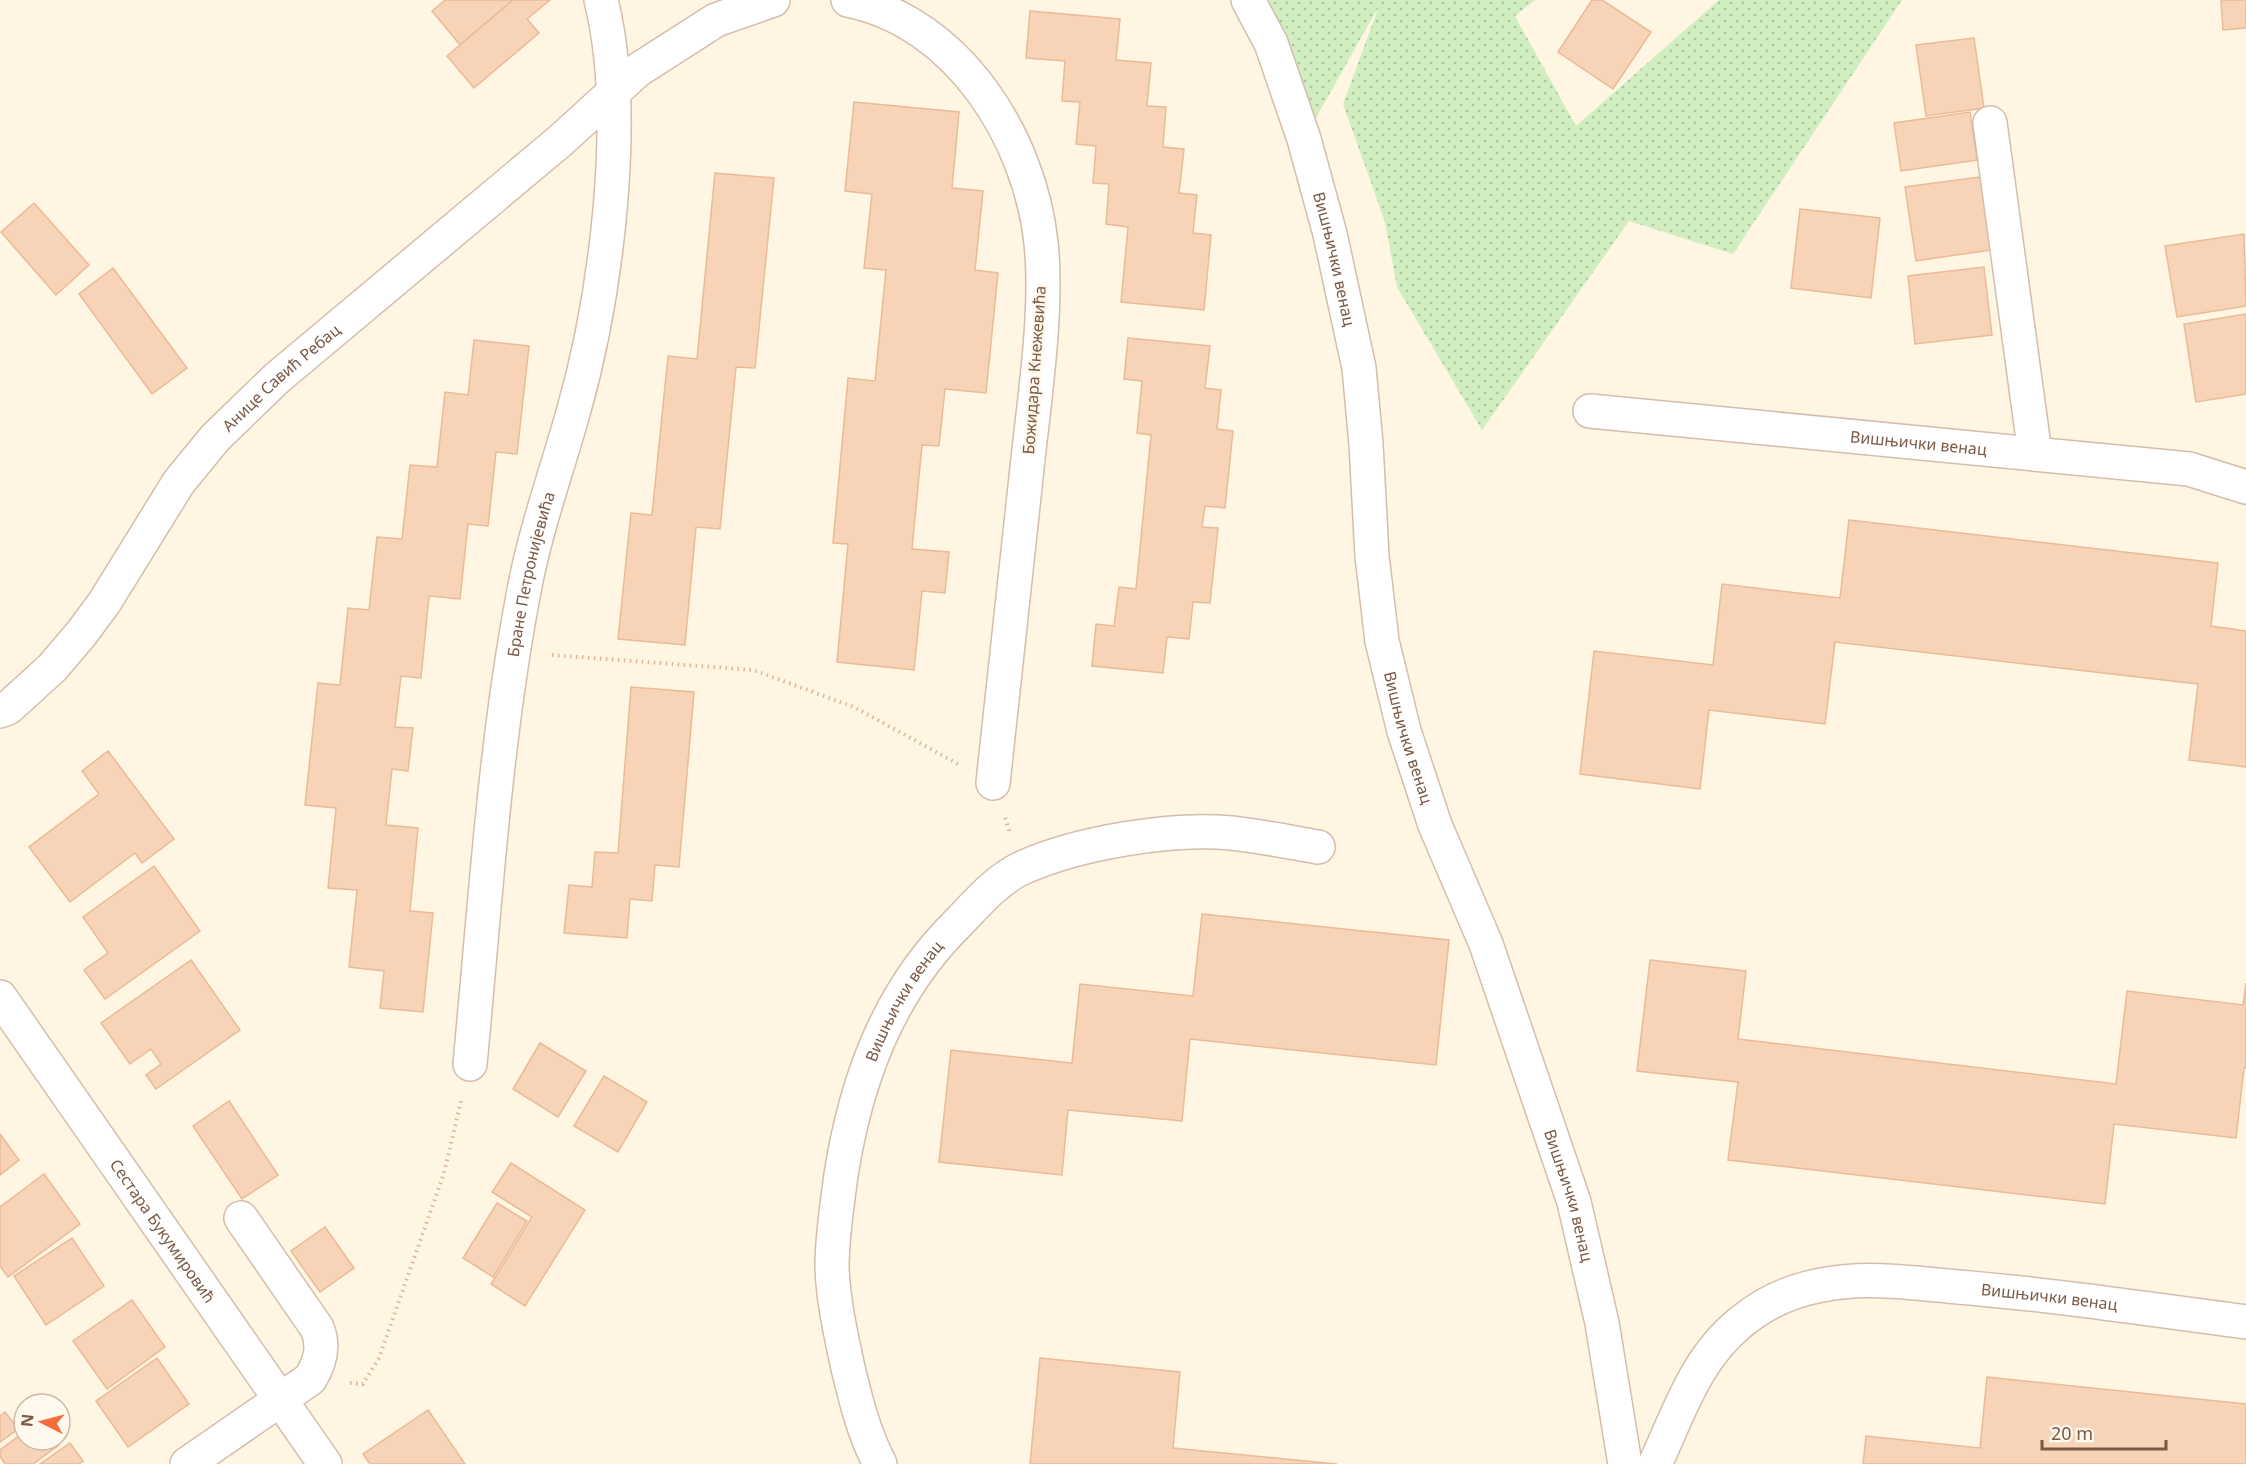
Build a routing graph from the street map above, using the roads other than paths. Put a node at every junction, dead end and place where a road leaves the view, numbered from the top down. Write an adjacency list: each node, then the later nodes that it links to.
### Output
1 (601, 0): 6 (street)
2 (773, 0): 6 (street, Анице Савић Ребац)
3 (848, 0): 5 (street)
4 (1248, 0): 22 (street, Вишњички венац)
5 (893, 7): 12 (street, Божидара Кнежевића)
6 (613, 90): 11 (street, Анице Савић Ребац); 15 (street, Бране Петронијевића)
7 (1990, 123): 9 (street)
8 (1590, 411): 9 (street, Вишњички венац)
9 (2035, 454): 10 (street, Вишњички венац)
10 (2246, 487)
11 (0, 711)
12 (993, 783)
13 (1318, 847): 21 (street, Вишњички венац)
14 (0, 997): 18 (street, Сестара Букумировић)
15 (470, 1064)
16 (241, 1218): 18 (street)
17 (2246, 1322): 23 (street, Вишњички венац)
18 (280, 1400): 19 (street); 20 (street, Сестара Букумировић)
19 (187, 1464)
20 (325, 1464)
21 (880, 1464)
22 (1625, 1464)
23 (1655, 1464)

